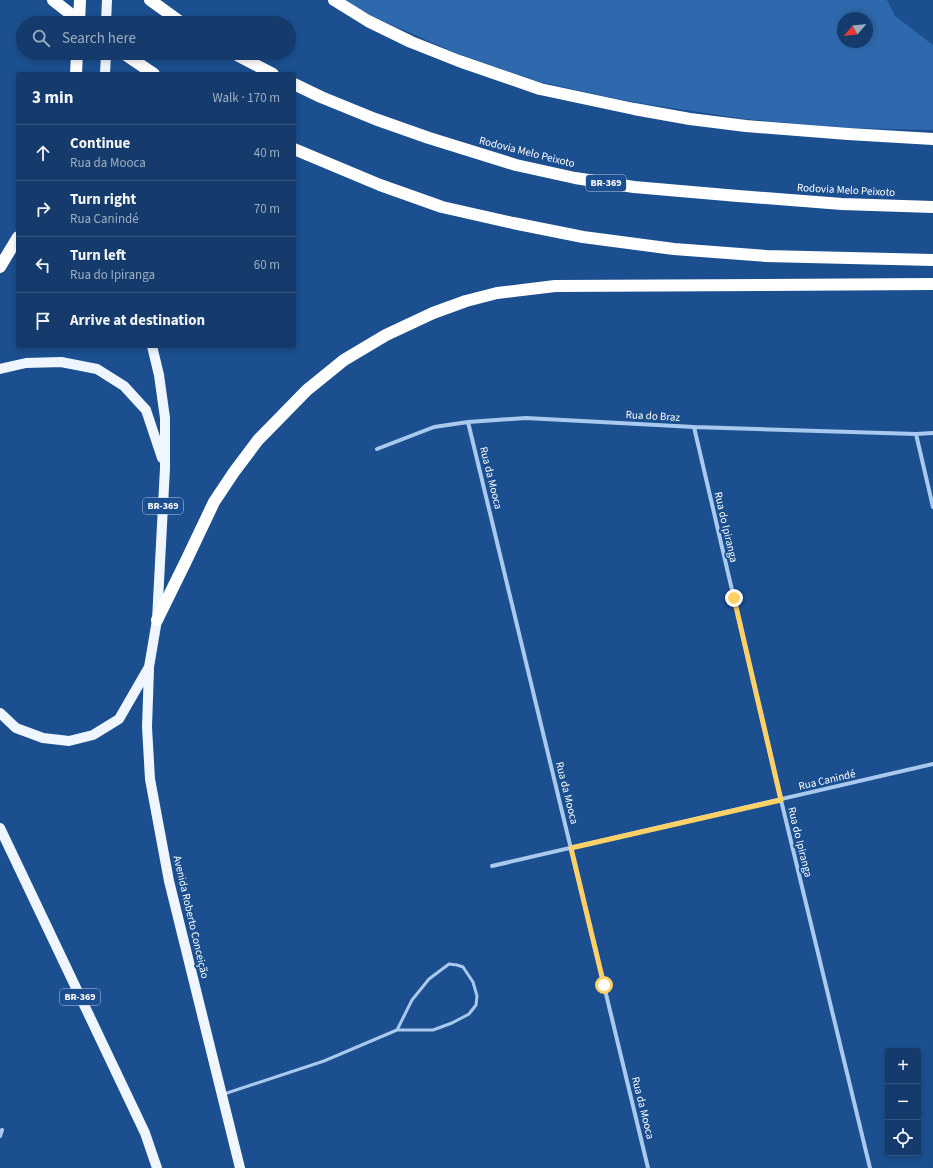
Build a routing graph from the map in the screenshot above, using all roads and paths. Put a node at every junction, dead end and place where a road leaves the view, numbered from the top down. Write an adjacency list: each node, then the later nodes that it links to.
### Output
1 (54, 0): 6 (highway)
2 (80, 0): 7 (highway)
3 (107, 0): 8 (main road)
4 (150, 0): 9 (highway)
5 (334, 0): 19 (highway)
6 (73, 16)
7 (79, 16)
8 (106, 16)
9 (172, 16)
10 (77, 60): 14 (highway)
11 (106, 60): 15 (main road)
12 (133, 60): 16 (highway)
13 (246, 60): 17 (highway)
14 (76, 72)
15 (105, 72)
16 (151, 72)
17 (269, 72)
18 (296, 85): 21 (highway, Rodovia Melo Peixoto / BR-369)
19 (933, 139)
20 (296, 150): 23 (highway)
21 (933, 207)
22 (16, 239): 24 (highway)
23 (933, 260)
24 (0, 267)
25 (933, 284): 35 (highway)
26 (152, 348): 33 (main road, BR-369)
27 (0, 369): 33 (main road)
28 (468, 422): 29 (street, Rua do Braz); 32 (street, Rua do Braz); 41 (street, Rua da Mooca)
29 (694, 427): 31 (street, Rua do Braz); 39 (street, Rua do Ipiranga)
30 (933, 433): 31 (street, Rua do Braz)
31 (916, 434): 34 (street)
32 (377, 449)
33 (165, 468): 35 (main road, BR-369)
34 (933, 507)
35 (157, 620): 36 (main road, BR-369)
36 (149, 667): 37 (main road); 44 (main road, Avenida Roberto Conceição / BR-369)
37 (0, 713)
38 (933, 764): 39 (street, Rua Canindé)
39 (781, 800): 41 (street, Rua Canindé); 50 (street, Rua do Ipiranga)
40 (0, 828): 47 (main road, BR-369)
41 (571, 848): 42 (street, Rua Canindé); 49 (street, Rua da Mooca)
42 (492, 866)
43 (397, 1030): 43 (lane); 44 (lane)
44 (222, 1095): 48 (main road, Avenida Roberto Conceição / BR-369)
45 (2, 1130): 46 (street)
46 (0, 1136)
47 (157, 1168)
48 (240, 1168)
49 (648, 1168)
50 (870, 1168)

